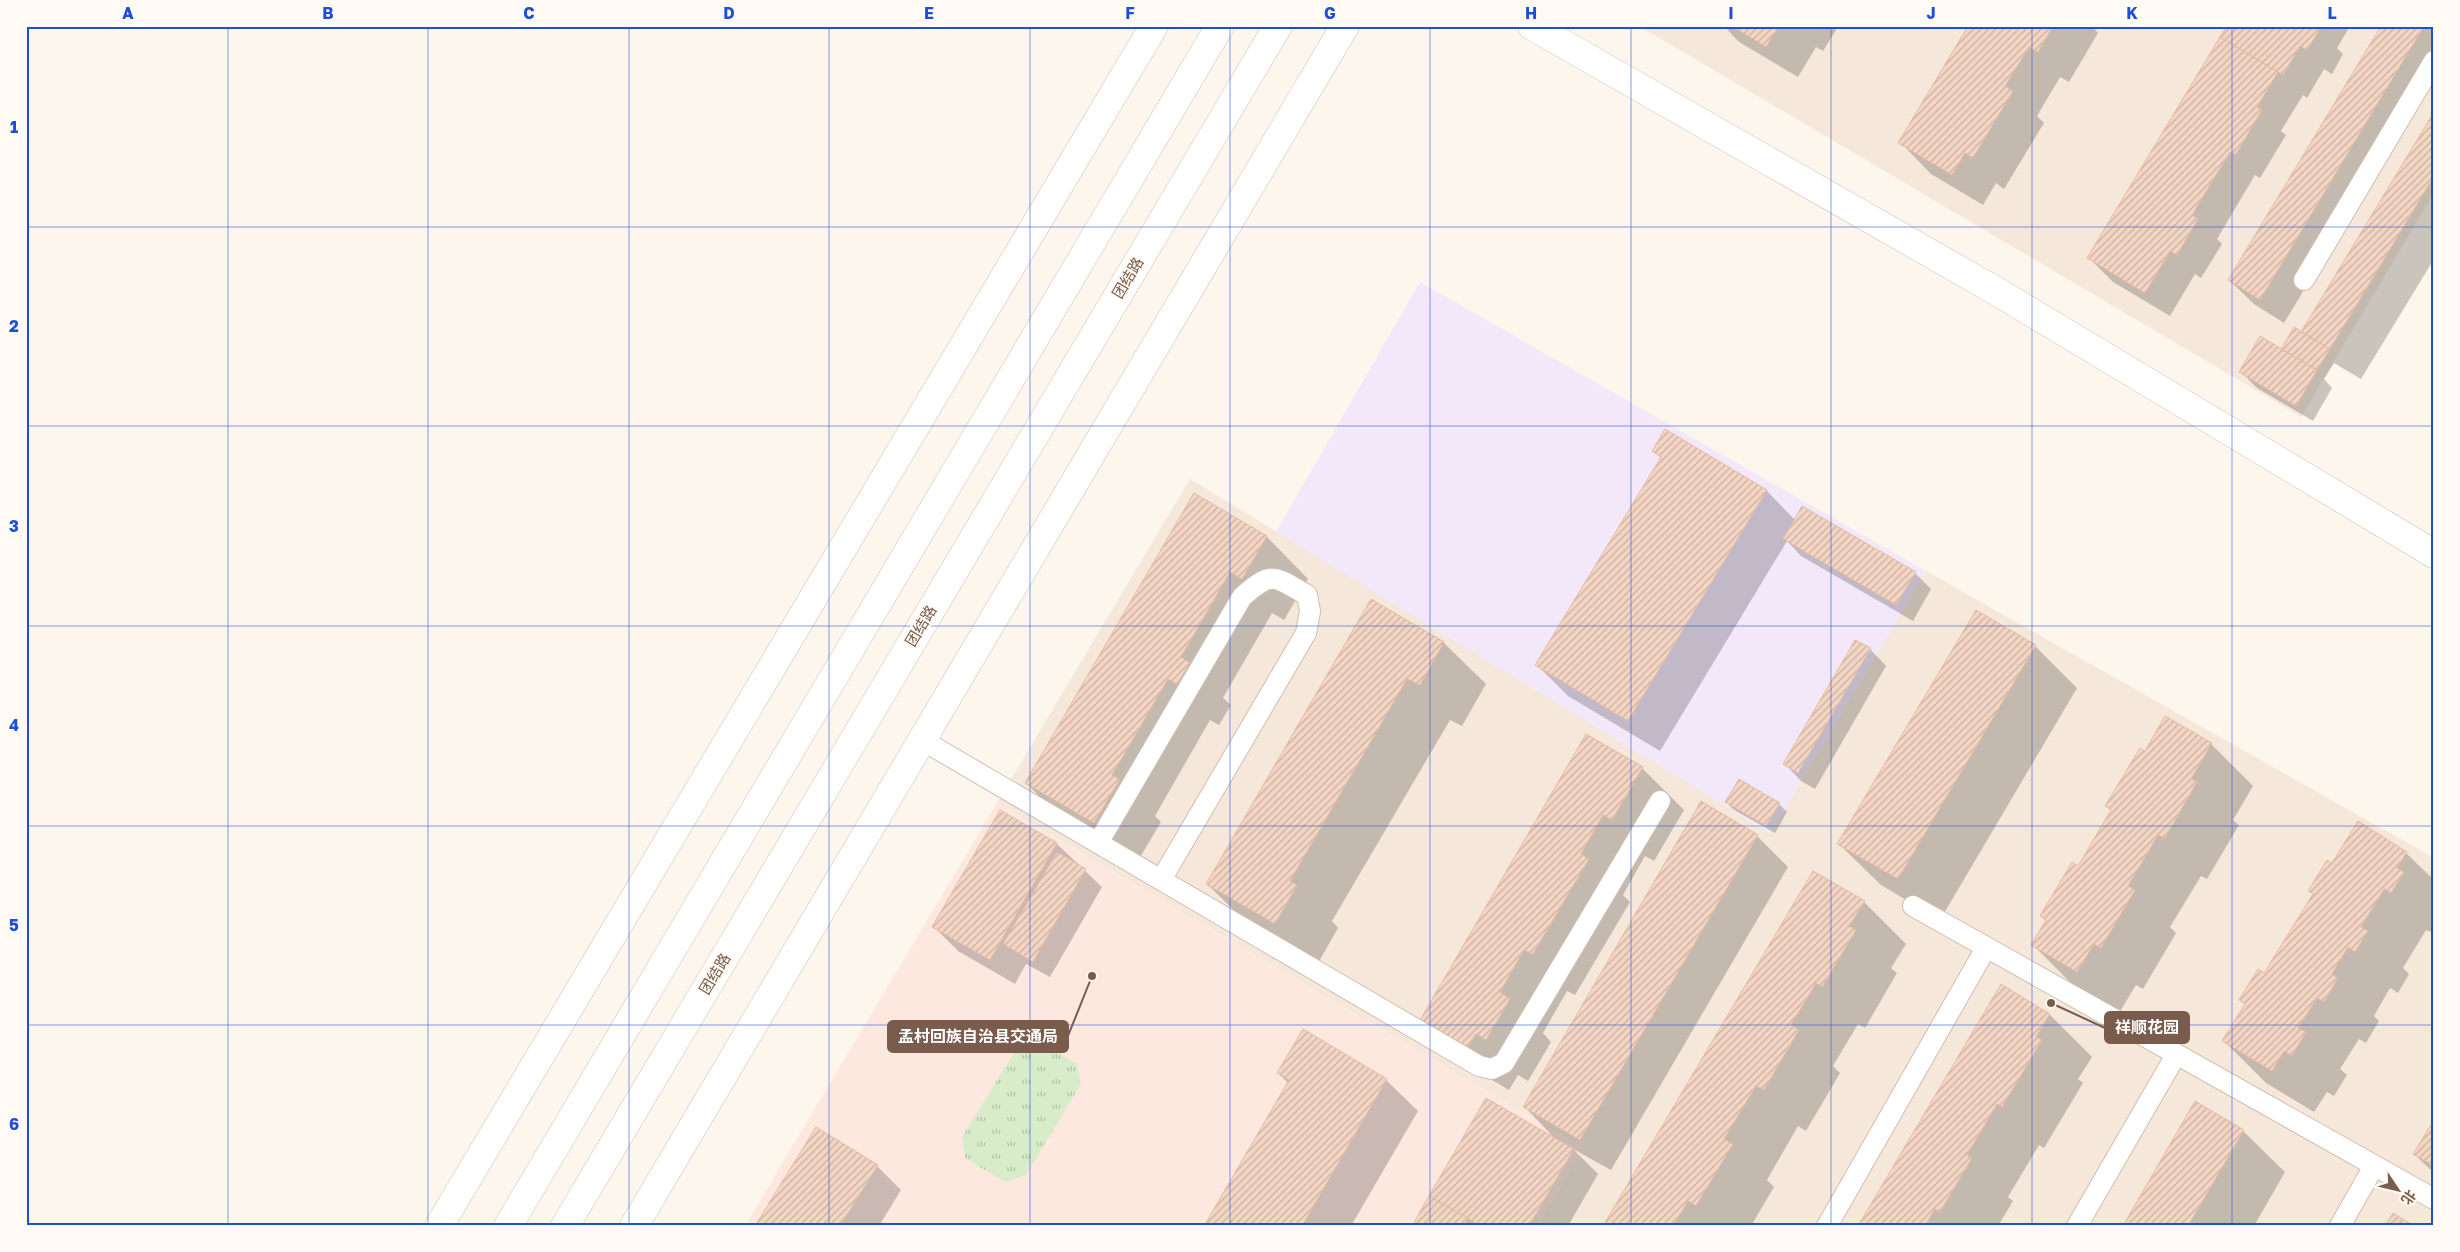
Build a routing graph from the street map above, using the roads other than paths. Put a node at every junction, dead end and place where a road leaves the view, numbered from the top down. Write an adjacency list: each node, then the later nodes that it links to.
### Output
1 (1154, 26): 18 (street)
2 (1220, 26): 19 (street)
3 (1278, 26): 20 (street, 团结路)
4 (1345, 26): 9 (street)
5 (1532, 26): 8 (street)
6 (2434, 61): 7 (lane)
7 (2304, 280)
8 (2434, 554)
9 (922, 740): 11 (lane); 21 (street)
10 (1660, 801): 12 (lane)
11 (1098, 843): 12 (lane); 12 (lane)
12 (1161, 880)
13 (1912, 906): 14 (lane)
14 (1986, 948): 15 (lane); 22 (lane)
15 (2176, 1055): 16 (lane); 23 (lane)
16 (2374, 1166): 17 (lane); 24 (lane)
17 (2434, 1199)
18 (439, 1226)
19 (508, 1226)
20 (565, 1226)
21 (634, 1226)
22 (1828, 1226)
23 (2077, 1226)
24 (2340, 1226)

